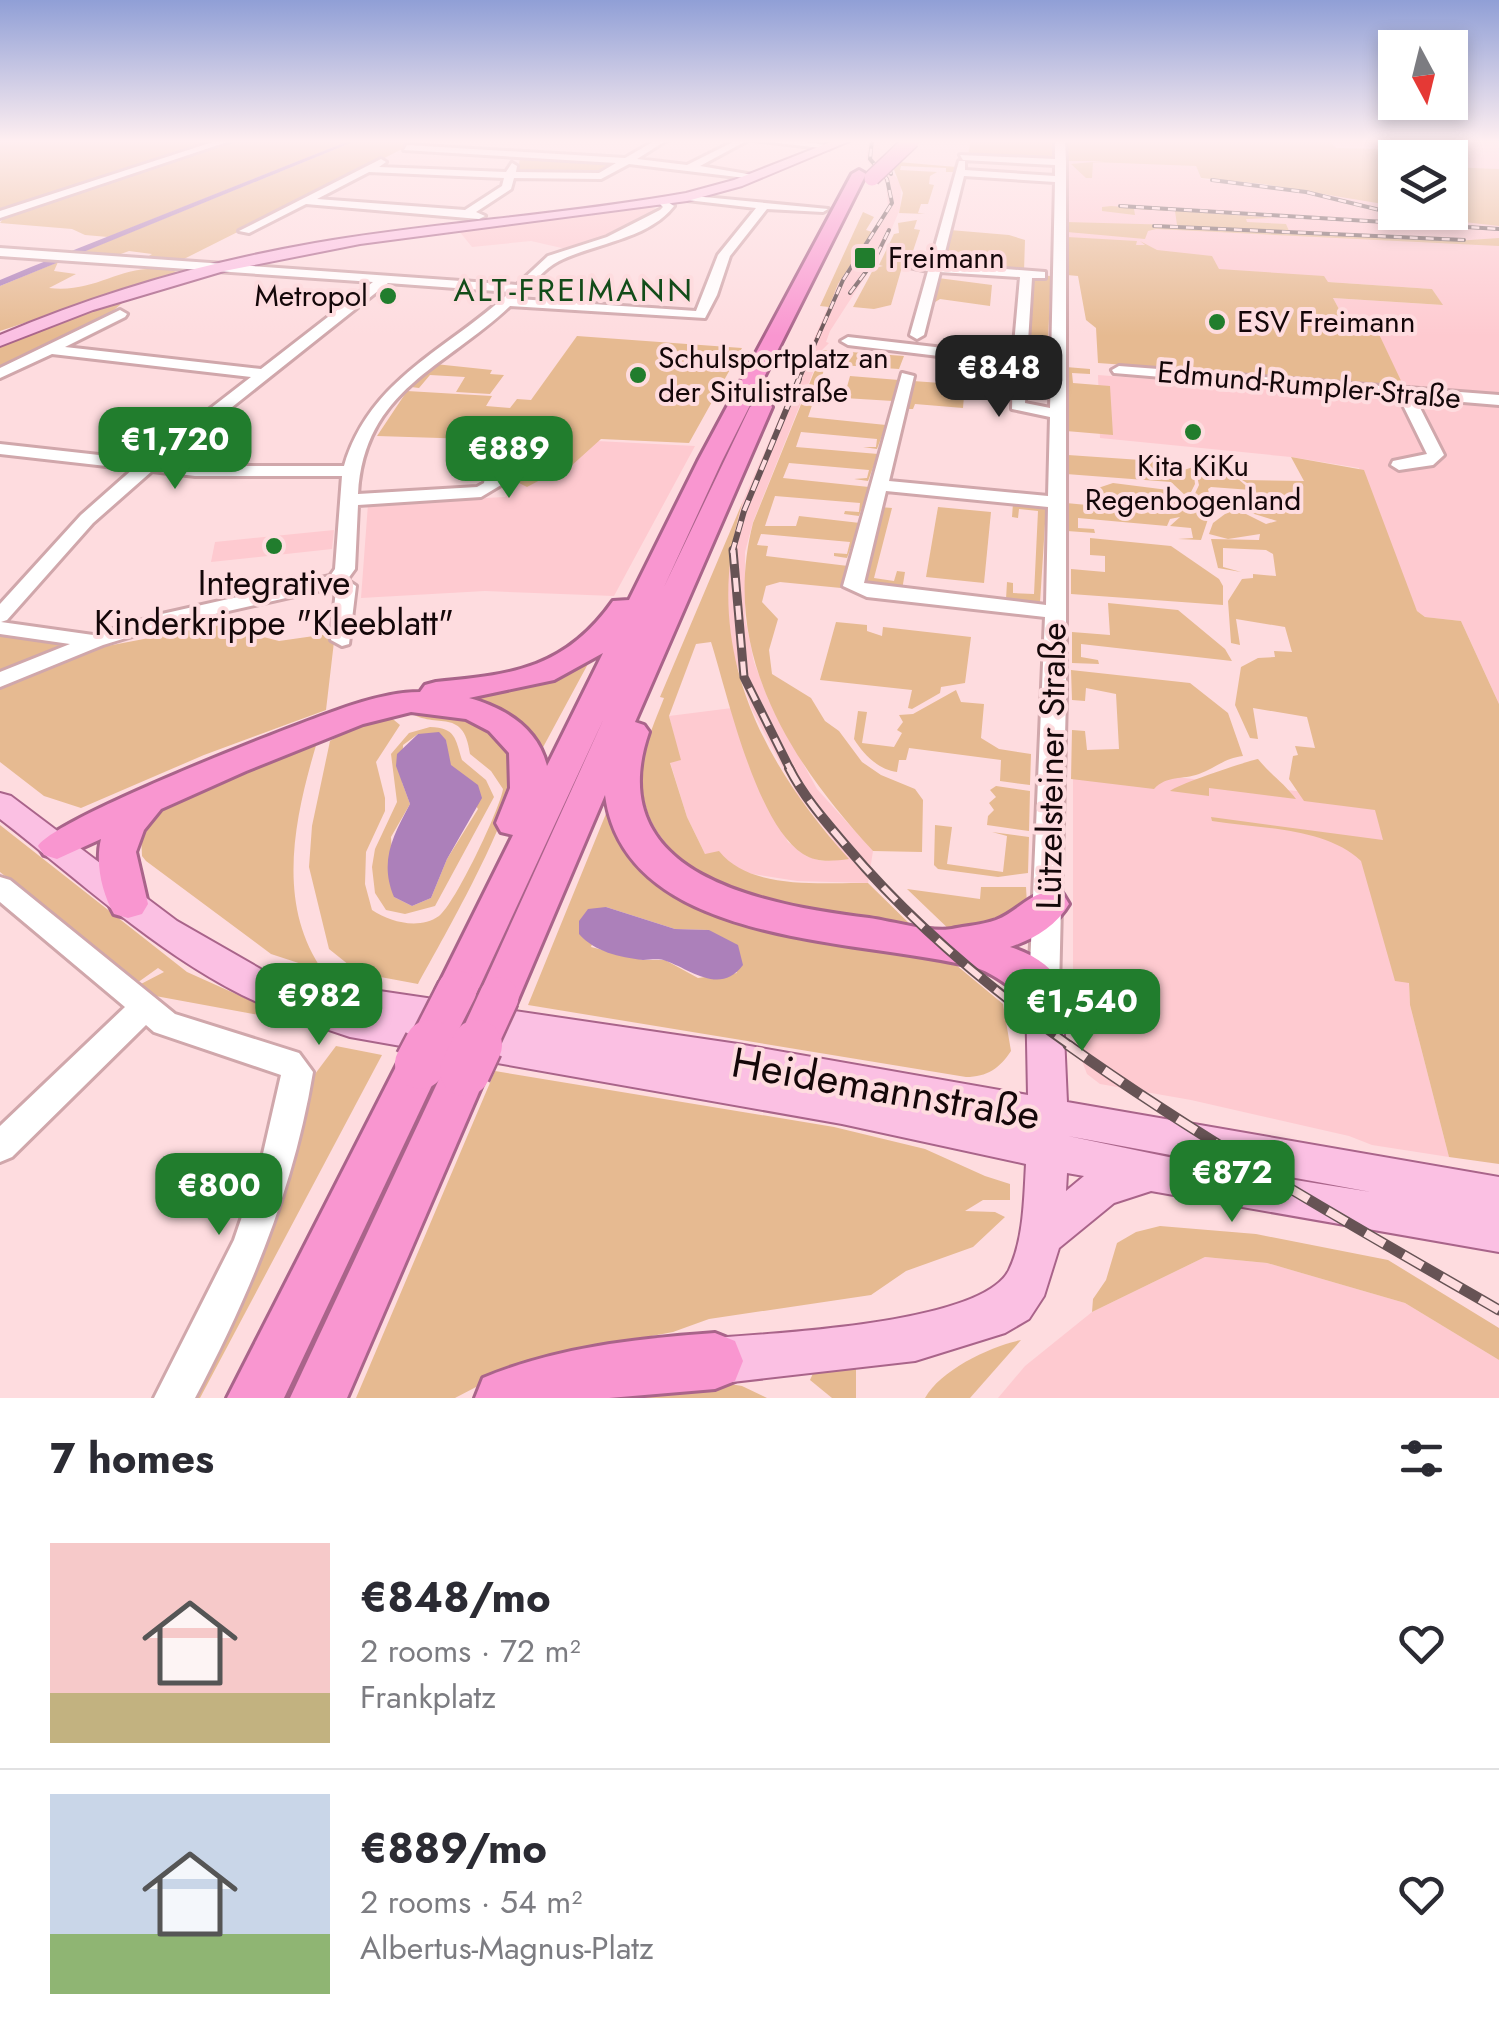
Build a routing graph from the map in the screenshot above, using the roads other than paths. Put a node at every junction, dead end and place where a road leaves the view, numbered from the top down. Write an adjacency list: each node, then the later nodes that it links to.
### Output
1 (30, 205): 17 (street)
2 (295, 205): 19 (street)
3 (361, 205): 14 (street)
4 (388, 205): 14 (street)
5 (480, 205): 16 (street)
6 (637, 205): 18 (main road)
7 (668, 205): 27 (street)
8 (757, 205): 13 (street)
9 (848, 205): 49 (highway)
10 (852, 205): 54 (highway)
11 (950, 205): 22 (street)
12 (1060, 205): 25 (street, Lützelsteiner Straße)
13 (764, 206): 15 (street); 27 (street)
14 (385, 207): 16 (street)
15 (823, 208)
16 (467, 214): 18 (street)
17 (0, 215)
18 (487, 224): 23 (main road)
19 (245, 230)
20 (0, 252): 23 (street)
21 (911, 266): 22 (street)
22 (934, 268): 24 (street); 31 (street)
23 (212, 269): 26 (street); 29 (main road)
24 (1026, 274): 25 (street); 33 (street)
25 (1059, 276): 34 (street, Lützelsteiner Straße)
26 (384, 280): 27 (street); 37 (street)
27 (514, 296): 45 (street)
28 (120, 314): 32 (street)
29 (0, 341)
30 (848, 341): 31 (street)
31 (916, 342): 33 (street); 46 (street)
32 (48, 349): 36 (street); 37 (street)
33 (1019, 364): 34 (street); 40 (street)
34 (1057, 366): 40 (street, Lützelsteiner Straße)
35 (1118, 370): 38 (street, Edmund-Rumpler-Straße)
36 (0, 374)
37 (263, 374): 44 (street)
38 (1404, 392): 39 (street, Edmund-Rumpler-Straße); 43 (street)
39 (1499, 400)
40 (1056, 414): 48 (street, Lützelsteiner Straße)
41 (4, 452): 44 (street)
42 (495, 464): 47 (street)
43 (1399, 465)
44 (146, 466): 45 (street); 52 (street)
45 (351, 471): 47 (street)
46 (878, 485): 48 (street); 51 (street)
47 (350, 500): 50 (street)
48 (1055, 502): 51 (street, Lützelsteiner Straße)
49 (658, 567): 58 (highway); 67 (highway)
50 (332, 582): 55 (street); 56 (street)
51 (1054, 612): 65 (street, Lützelsteiner Straße)
52 (0, 616)
53 (0, 628): 56 (street)
54 (655, 638): 66 (highway); 67 (highway)
55 (342, 640)
56 (96, 641): 57 (street)
57 (0, 680)
58 (358, 711): 59 (highway); 67 (highway)
59 (296, 734): 60 (highway); 62 (highway)
60 (166, 790): 62 (highway); 64 (highway)
61 (0, 803): 62 (main road, Heidemannstraße)
62 (49, 840): 64 (main road, Heidemannstraße)
63 (7, 904): 69 (street)
64 (128, 904): 71 (main road, Heidemannstraße)
65 (1049, 904): 66 (highway); 68 (street, Lützelsteiner Straße)
66 (944, 944): 68 (highway)
67 (475, 983): 70 (highway, bridge)
68 (1044, 990): 71 (main road, Lützelsteiner Straße)
69 (143, 1008): 72 (street); 79 (street)
70 (442, 1067): 80 (highway); 81 (highway)
71 (1047, 1134): 73 (main road, Heidemannstraße); 75 (main road, Heidemannstraße); 77 (main road, Heidemannstraße)
72 (0, 1147)
73 (1149, 1174): 75 (main road, Heidemannstraße); 77 (main road)
74 (1499, 1196): 75 (main road, Heidemannstraße)
75 (1429, 1202): 76 (main road, Heidemannstraße)
76 (1499, 1232)
77 (1038, 1239): 78 (main road, Heidemannstraße)
78 (715, 1361): 82 (highway)
79 (174, 1398)
80 (256, 1398)
81 (318, 1398)
82 (503, 1398)

